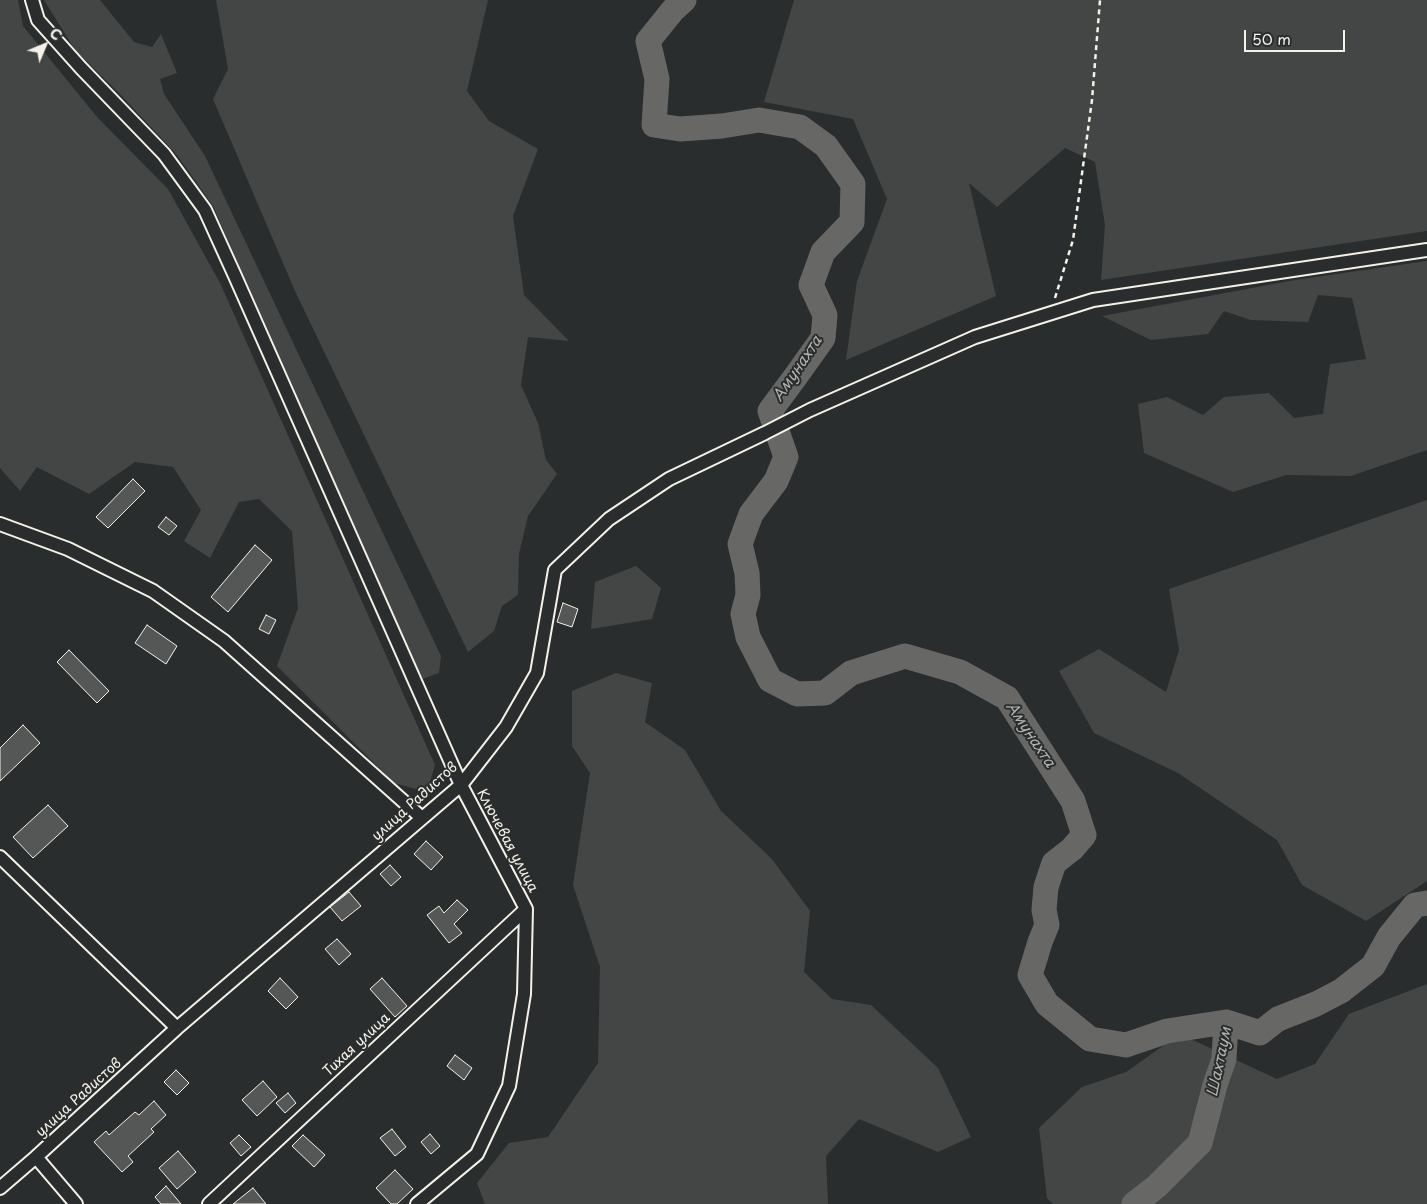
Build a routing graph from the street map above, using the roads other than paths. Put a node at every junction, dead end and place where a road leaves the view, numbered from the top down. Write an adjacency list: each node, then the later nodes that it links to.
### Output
1 (32, 0): 4 (street, Ключевая улица)
2 (1427, 250): 4 (street, улица Радистов)
3 (0, 524): 5 (street)
4 (461, 785): 5 (street, улица Радистов); 7 (street, Ключевая улица)
5 (422, 818): 8 (street, улица Радистов)
6 (0, 857): 8 (street)
7 (526, 909): 12 (street, Тихая улица); 13 (street, Ключевая улица)
8 (177, 1028): 9 (street, улица Радистов)
9 (36, 1157): 10 (street, улица Радистов); 11 (street)
10 (0, 1188)
11 (76, 1204)
12 (209, 1204)
13 (417, 1204)

